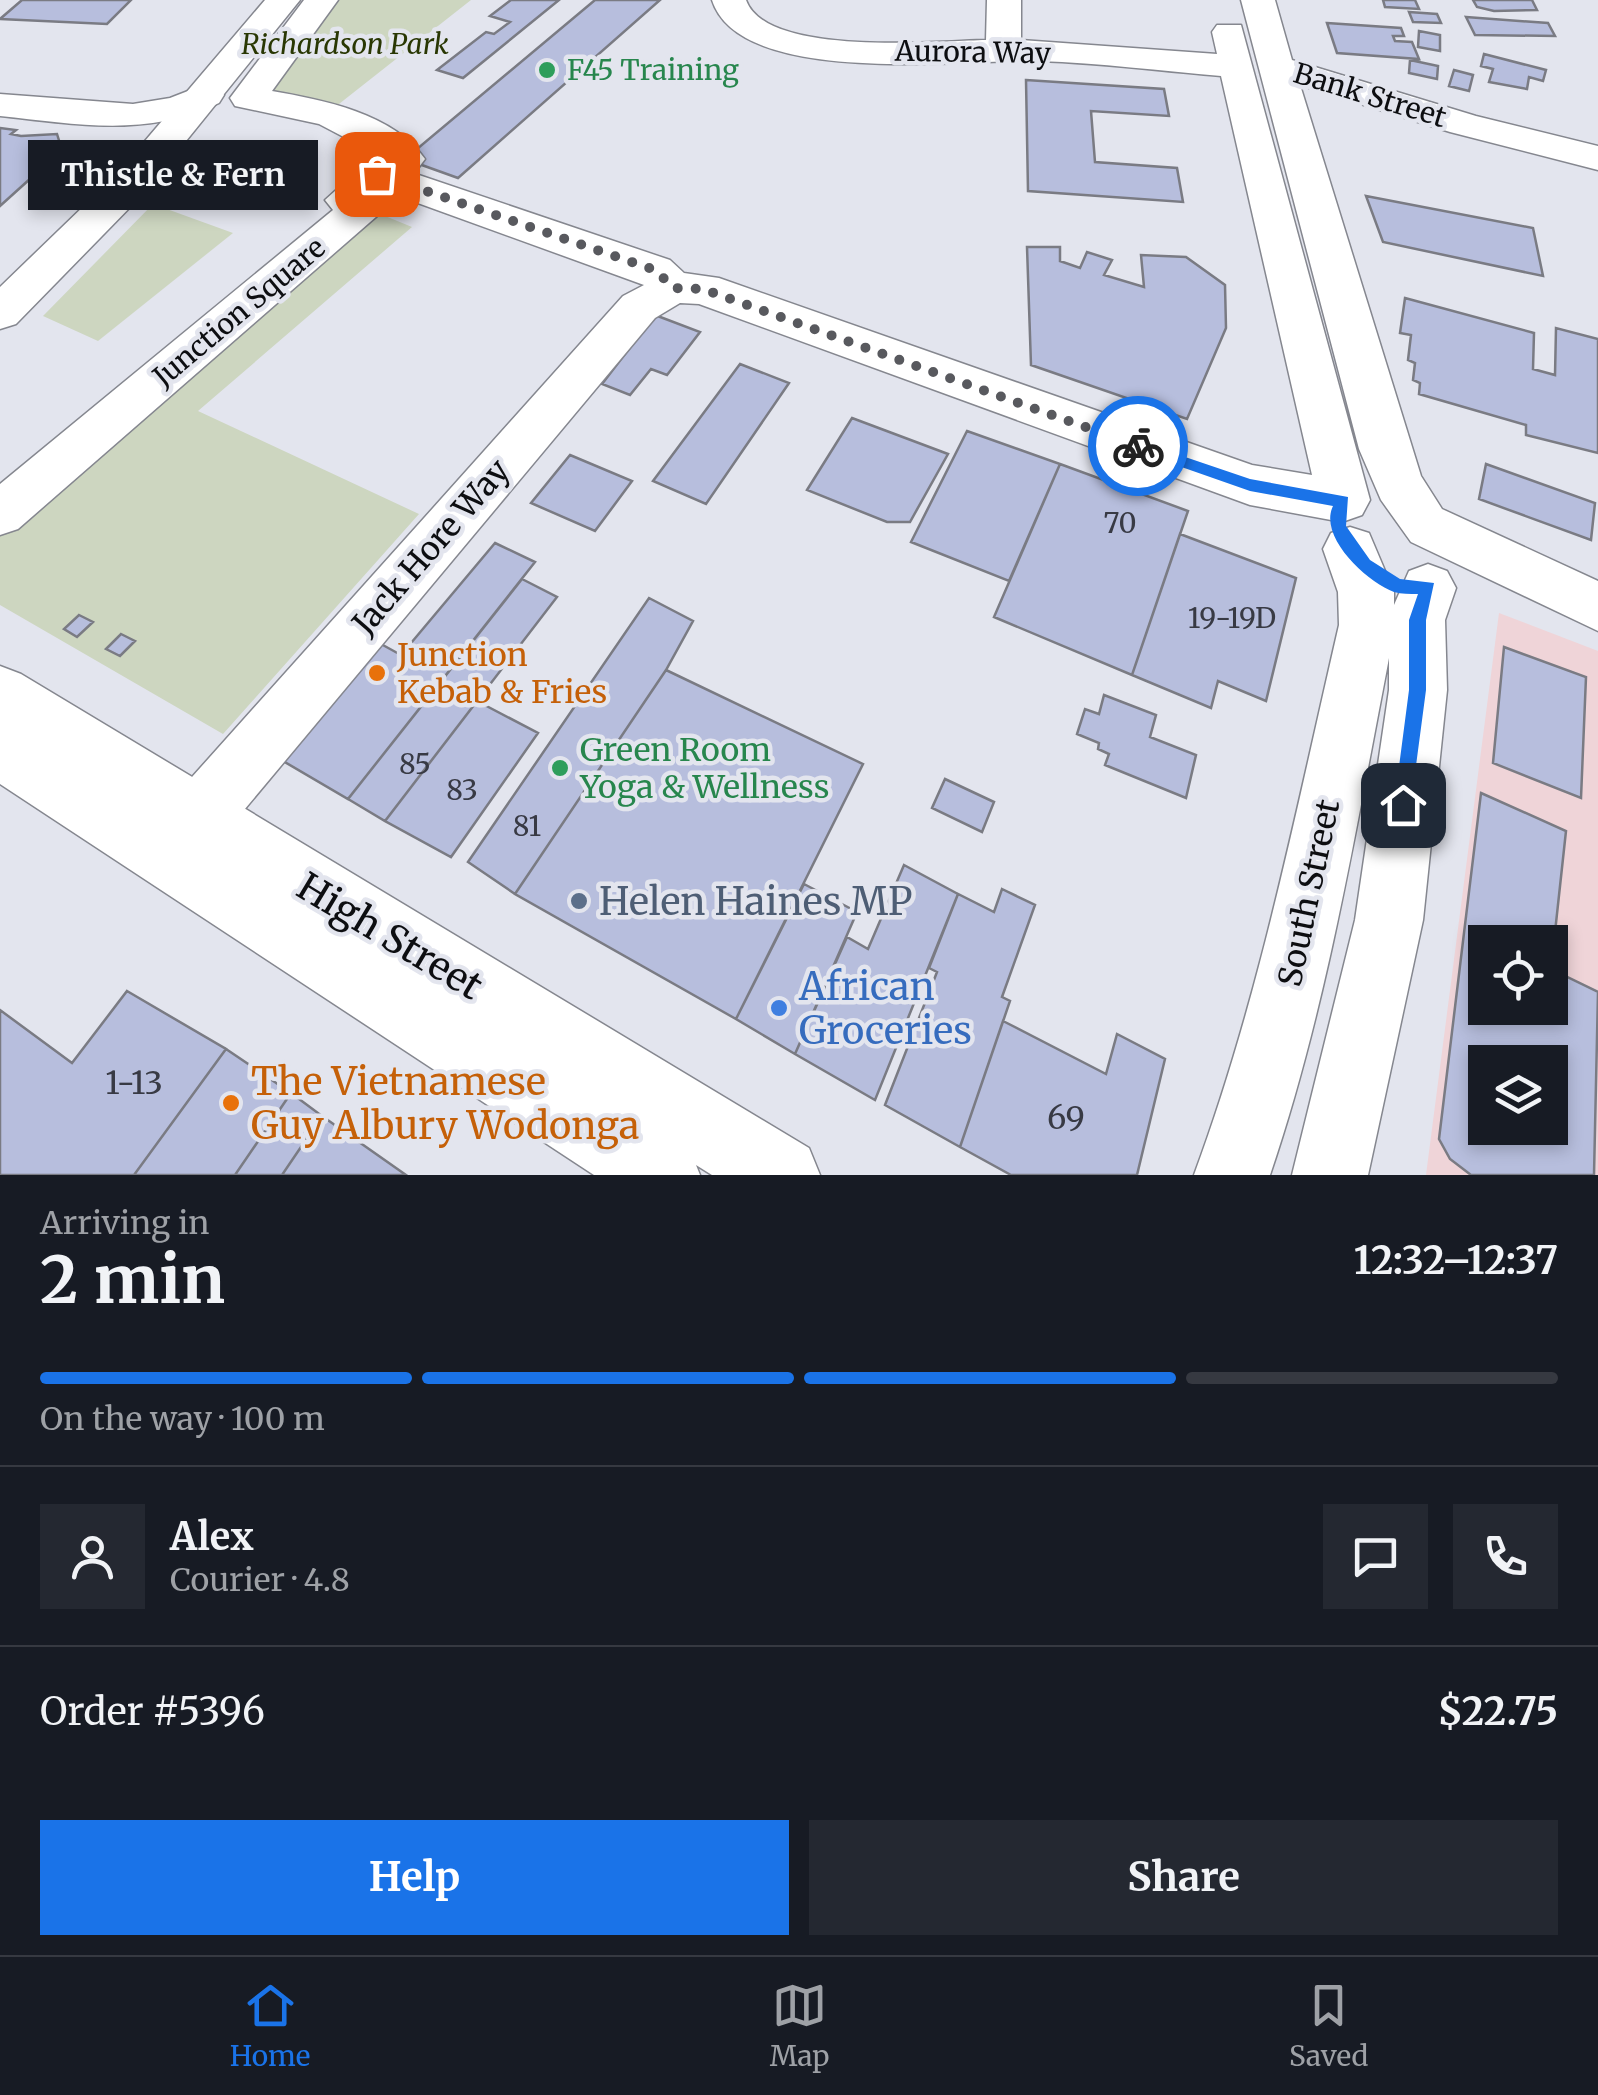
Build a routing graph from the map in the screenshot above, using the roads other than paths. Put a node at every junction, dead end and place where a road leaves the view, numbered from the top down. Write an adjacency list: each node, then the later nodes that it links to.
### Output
1 (245, 0): 12 (street)
2 (283, 0): 12 (street)
3 (292, 0): 12 (street)
4 (321, 0): 16 (street, Junction Square)
5 (729, 0): 9 (street, Aurora Way)
6 (1004, 0): 9 (street)
7 (1222, 0): 11 (street, South Street)
8 (1258, 0): 11 (street, South Street)
9 (1003, 50): 11 (street, Aurora Way)
10 (0, 76): 12 (street)
11 (1267, 80): 15 (street, Bank Street); 17 (street, South Street); 18 (street, South Street)
12 (194, 100): 14 (street); 16 (street); 21 (street); 22 (street)
13 (0, 105): 14 (street)
14 (144, 116): 19 (street)
15 (1598, 158)
16 (343, 161): 20 (street); 25 (street, Junction Square)
17 (1277, 237): 18 (street); 23 (street, South Street)
18 (1325, 241): 24 (street, South Street)
19 (0, 264)
20 (674, 288): 26 (street); 31 (street, Jack Hore Way)
21 (0, 313)
22 (0, 328)
23 (1312, 386): 24 (street); 26 (street, South Street)
24 (1368, 391): 27 (street, South Street)
25 (0, 514)
26 (1346, 524): 27 (street); 27 (street); 34 (street, South Street)
27 (1427, 554): 28 (street); 35 (street)
28 (1586, 603)
29 (0, 693): 31 (street, High Street)
30 (0, 750): 32 (street, High Street)
31 (197, 818): 33 (street, High Street)
32 (662, 1175)
33 (782, 1175)
34 (1232, 1175)
35 (1330, 1175)

